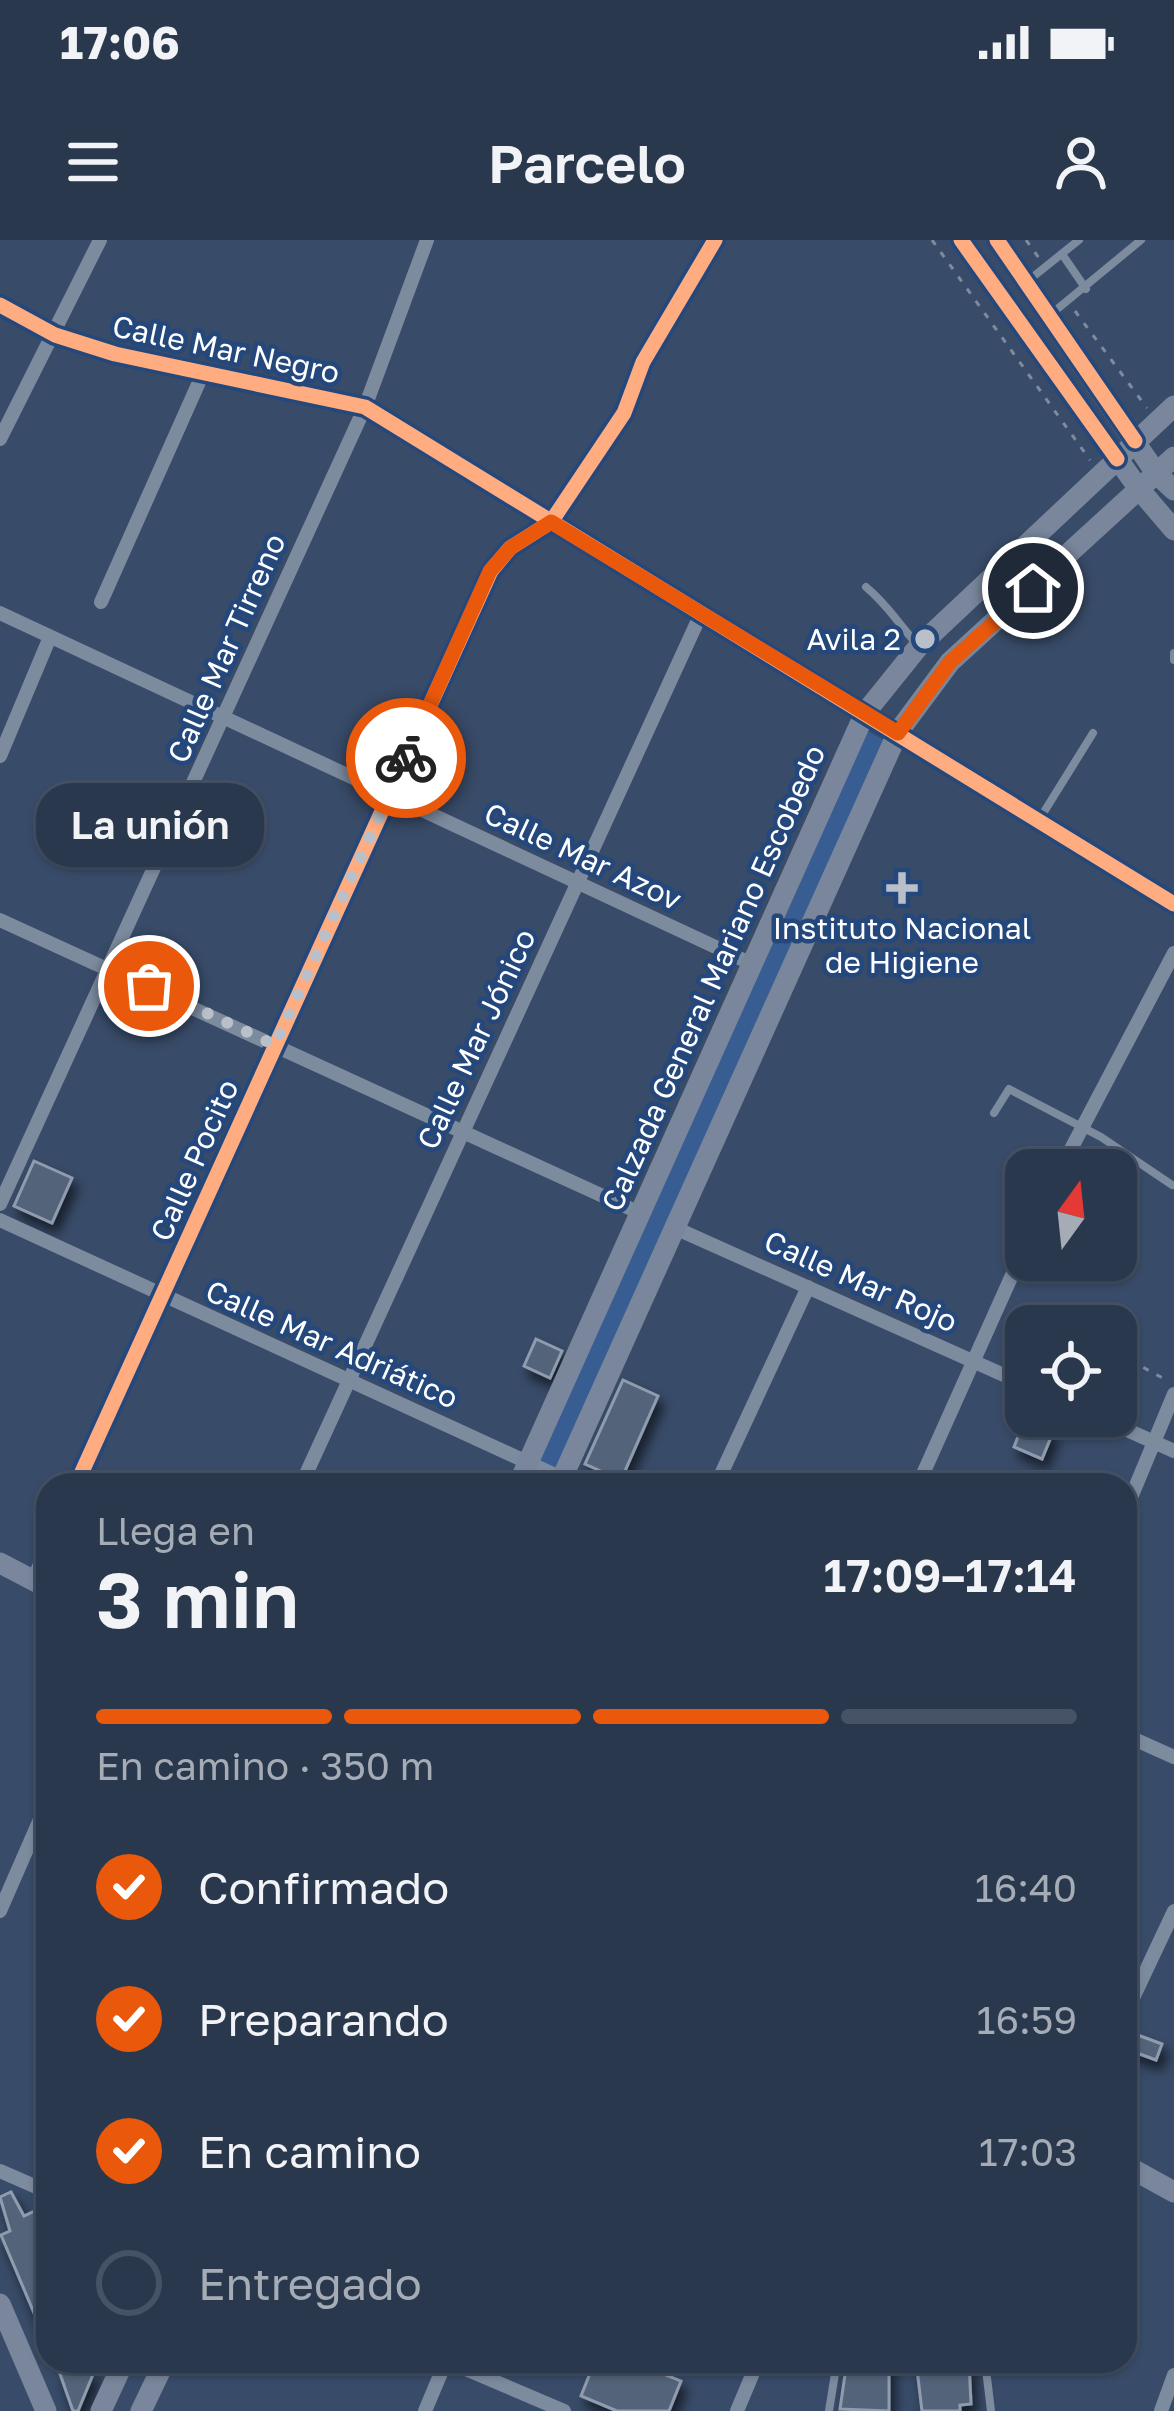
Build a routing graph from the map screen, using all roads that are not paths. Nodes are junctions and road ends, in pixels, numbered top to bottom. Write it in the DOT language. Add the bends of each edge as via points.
graph roads {
  1 [pos="100,240"];
  2 [pos="427,240"];
  3 [pos="715,240"];
  4 [pos="961,240"];
  5 [pos="997,240"];
  6 [pos="1079,240"];
  7 [pos="1141,240"];
  8 [pos="1062,254"];
  9 [pos="1026,282"];
  10 [pos="1086,289"];
  11 [pos="0,305"];
  12 [pos="1049,316"];
  13 [pos="55,334"];
  14 [pos="204,371"];
  15 [pos="365,406"];
  16 [pos="1164,406"];
  17 [pos="0,439"];
  18 [pos="1135,442"];
  19 [pos="1174,457"];
  20 [pos="1109,467"];
  21 [pos="1148,481"];
  22 [pos="1174,490"];
  23 [pos="551,522"];
  24 [pos="1174,530"];
  25 [pos="866,587"];
  26 [pos="101,602"];
  27 [pos="0,613"];
  28 [pos="700,616"];
  29 [pos="50,637"];
  30 [pos="919,646"];
  31 [pos="865,713"];
  32 [pos="226,718"];
  33 [pos="898,733"];
  34 [pos="1093,733"];
  35 [pos="0,756"];
  36 [pos="389,795"];
  37 [pos="1039,820"];
  38 [pos="578,883"];
  39 [pos="1174,904"];
  40 [pos="0,920"];
  41 [pos="1174,953"];
  42 [pos="752,964"];
  43 [pos="107,967"];
  44 [pos="275,1045"];
  45 [pos="994,1113"];
  46 [pos="1080,1126"];
  47 [pos="463,1134"];
  48 [pos="1070,1149"];
  49 [pos="1172,1185"];
  50 [pos="0,1204"];
  51 [pos="640,1213"];
  52 [pos="0,1220"];
  53 [pos="675,1228"];
  54 [pos="1009,1281"];
  55 [pos="808,1287"];
  56 [pos="161,1297"];
  57 [pos="972,1360"];
  58 [pos="1005,1375"];
  59 [pos="349,1382"];
  60 [pos="1174,1394"];
  61 [pos="1137,1434"];
  62 [pos="1154,1442"];
  63 [pos="1174,1451"];
  64 [pos="528,1463"];
  65 [pos="81,1473"];
  66 [pos="307,1473"];
  67 [pos="523,1473"];
  68 [pos="547,1473"];
  69 [pos="570,1473"];
  70 [pos="722,1473"];
  71 [pos="923,1473"];
  72 [pos="1137,1483"];
  73 [pos="0,1563"];
  74 [pos="36,1582"];
  75 [pos="1137,1740"];
  76 [pos="1174,1757"];
  77 [pos="36,1828"];
  78 [pos="0,1911"];
  79 [pos="1174,1911"];
  80 [pos="1137,1989"];
  81 [pos="0,2171"];
  82 [pos="1137,2172"];
  83 [pos="36,2187"];
  84 [pos="1174,2192"];
  85 [pos="0,2304"];
  86 [pos="118,2373"];
  87 [pos="159,2373"];
  88 [pos="442,2373"];
  89 [pos="475,2373"];
  90 [pos="753,2373"];
  91 [pos="835,2373"];
  92 [pos="986,2373"];
  93 [pos="1174,2375"];
  94 [pos="46,2411"];
  95 [pos="101,2411"];
  96 [pos="141,2411"];
  97 [pos="425,2411"];
  98 [pos="564,2411"];
  99 [pos="737,2411"];
  100 [pos="830,2411"];
  101 [pos="991,2411"];
  102 [pos="1161,2411"];
  1 -- 13 [label="street"];
  2 -- 15 [label="street, Calle Mar Tirreno"];
  3 -- 23 [label="street, Calle Pocito" via="643,362 624,413"];
  4 -- 20 [label="main road"];
  5 -- 9 [label="main road"];
  6 -- 8 [label="lane"];
  7 -- 10 [label="lane"];
  8 -- 9 [label="lane"];
  8 -- 10 [label="lane"];
  9 -- 12 [label="main road"];
  10 -- 12 [label="lane"];
  11 -- 13 [label="street, Calle Mar Negro"];
  12 -- 18 [label="main road"];
  13 -- 14 [label="street, Calle Mar Negro"];
  13 -- 17 [label="street"];
  14 -- 15 [label="street, Calle Mar Negro"];
  14 -- 26 [label="street"];
  15 -- 23 [label="street, Calle Mar Negro"];
  15 -- 32 [label="street, Calle Mar Tirreno"];
  16 -- 18 [label="main road, Calzada General Mariano Escobedo"];
  18 -- 20 [label="main road, Calzada General Mariano Escobedo"];
  18 -- 21 [label="main road"];
  19 -- 21 [label="main road"];
  20 -- 21 [label="main road"];
  20 -- 30 [label="main road, Calzada General Mariano Escobedo"];
  21 -- 22 [label="main road"];
  21 -- 24 [label="main road"];
  21 -- 33 [label="main road" via="950,662"];
  23 -- 28 [label="street, Calle Mar Negro"];
  23 -- 36 [label="street, Calle Pocito" via="490,571"];
  25 -- 30 [label="lane"];
  27 -- 29 [label="street, Calle Mar Azov"];
  28 -- 31 [label="street, Calle Mar Negro"];
  28 -- 38 [label="street, Calle Mar Jónico"];
  29 -- 32 [label="street, Calle Mar Azov"];
  29 -- 35 [label="street"];
  30 -- 31 [label="main road, Calzada General Mariano Escobedo"];
  31 -- 33 [label="street, Calle Mar Negro"];
  31 -- 42 [label="main road, Calzada General Mariano Escobedo"];
  32 -- 36 [label="street, Calle Mar Azov"];
  32 -- 43 [label="street, Calle Mar Tirreno"];
  33 -- 37 [label="street, Calle Mar Negro"];
  33 -- 53 [label="main road"];
  34 -- 37 [label="lane"];
  36 -- 38 [label="street, Calle Mar Azov"];
  36 -- 44 [label="street, Calle Pocito"];
  37 -- 39 [label="street, Calle Mar Negro"];
  38 -- 42 [label="street, Calle Mar Azov"];
  38 -- 47 [label="street, Calle Mar Jónico"];
  40 -- 43 [label="street"];
  41 -- 46 [label="street"];
  42 -- 51 [label="main road, Calzada General Mariano Escobedo"];
  43 -- 44 [label="street"];
  43 -- 50 [label="street, Calle Mar Tirreno"];
  44 -- 47 [label="street"];
  44 -- 56 [label="street, Calle Pocito"];
  45 -- 46 [label="lane" via="1009,1089"];
  46 -- 48 [label="street"];
  46 -- 49 [label="lane"];
  47 -- 51 [label="street"];
  47 -- 59 [label="street, Calle Mar Jónico"];
  51 -- 64 [label="main road, Calzada General Mariano Escobedo"];
  52 -- 56 [label="street, Calle Mar Adriático"];
  53 -- 55 [label="street, Calle Mar Rojo"];
  53 -- 69 [label="main road"];
  54 -- 57 [label="street"];
  55 -- 57 [label="street, Calle Mar Rojo"];
  55 -- 70 [label="street"];
  56 -- 59 [label="street, Calle Mar Adriático"];
  56 -- 65 [label="street, Calle Pocito"];
  57 -- 58 [label="street, Calle Mar Rojo"];
  57 -- 71 [label="street"];
  59 -- 64 [label="street, Calle Mar Adriático"];
  59 -- 66 [label="street, Calle Mar Jónico"];
  60 -- 62 [label="street"];
  61 -- 62 [label="street"];
  62 -- 63 [label="street"];
  62 -- 72 [label="street"];
  64 -- 67 [label="main road, Calzada General Mariano Escobedo"];
  64 -- 68 [label="street, Calle Mar Adriático"];
  73 -- 74 [label="main road"];
  75 -- 76 [label="street"];
  77 -- 78 [label="street"];
  79 -- 80 [label="street"];
  81 -- 83 [label="street"];
  82 -- 84 [label="main road"];
  85 -- 94 [label="main road"];
  86 -- 95 [label="main road"];
  87 -- 96 [label="main road"];
  88 -- 97 [label="street"];
  89 -- 98 [label="street"];
  90 -- 99 [label="street"];
  91 -- 100 [label="lane"];
  92 -- 101 [label="lane"];
  93 -- 102 [label="street"];
}
